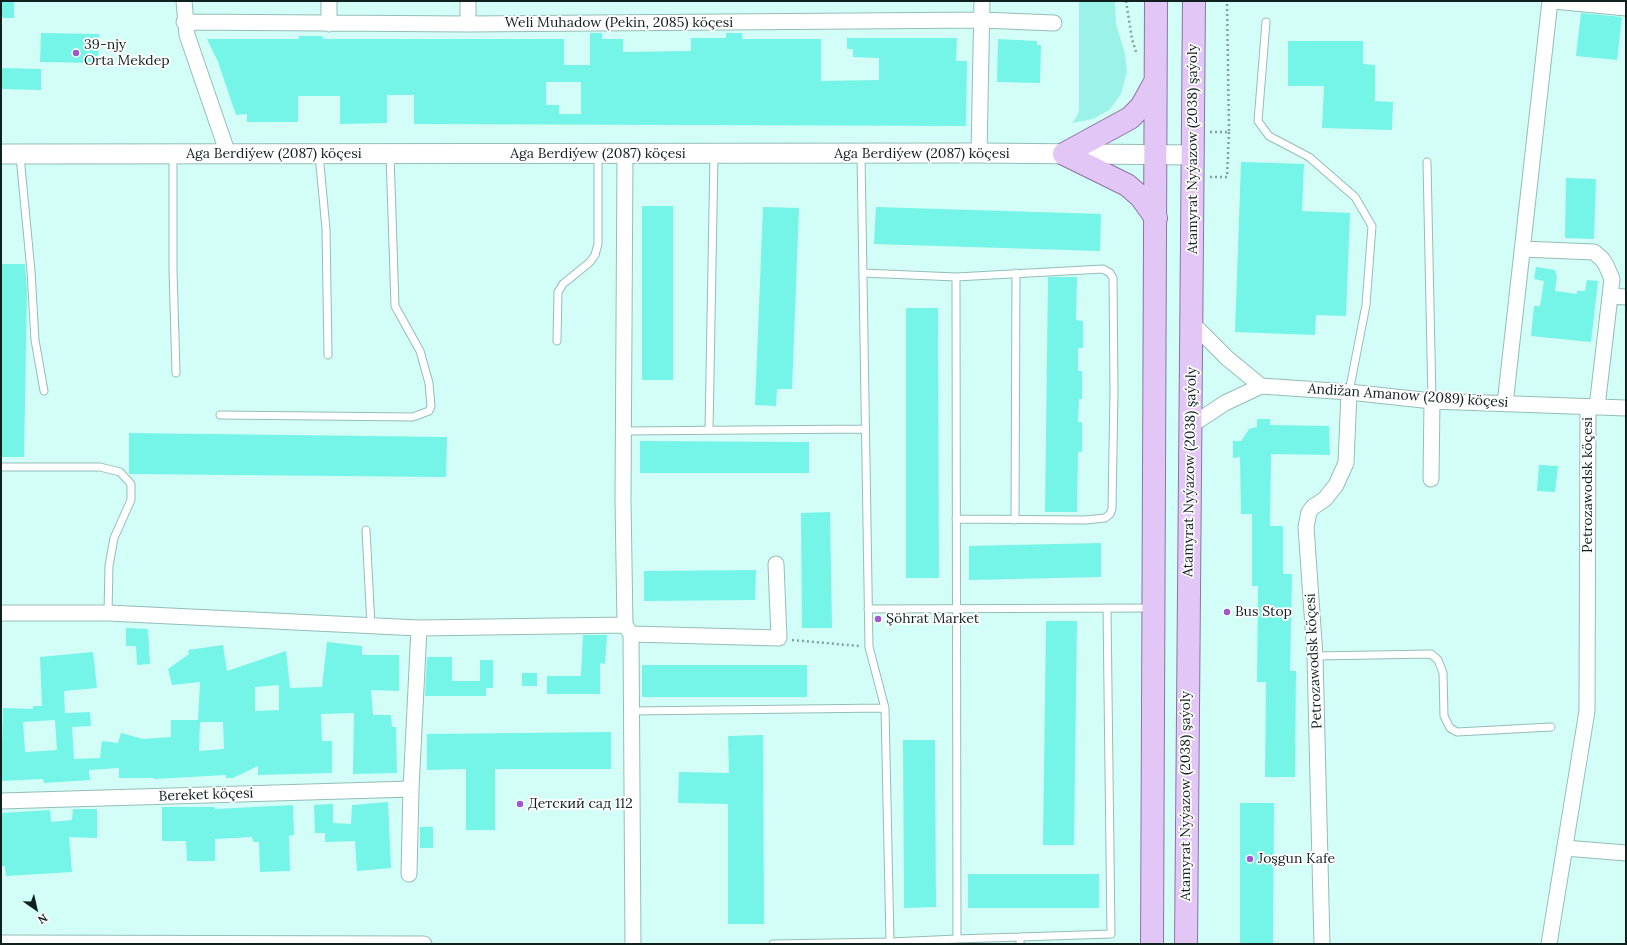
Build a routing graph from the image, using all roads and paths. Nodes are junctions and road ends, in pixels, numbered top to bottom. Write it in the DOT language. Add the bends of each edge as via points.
graph roads {
  1 [pos="184,1"];
  2 [pos="329,1"];
  3 [pos="468,1"];
  4 [pos="982,1"];
  5 [pos="1126,1"];
  6 [pos="1156,1"];
  7 [pos="1194,1"];
  8 [pos="1227,1"];
  9 [pos="1550,1"];
  10 [pos="1554,1"];
  11 [pos="1626,8"];
  12 [pos="982,20"];
  13 [pos="184,22"];
  14 [pos="1266,22"];
  15 [pos="1054,23"];
  16 [pos="329,24"];
  17 [pos="468,24"];
  18 [pos="1138,58"];
  19 [pos="1156,79"];
  20 [pos="1229,132"];
  21 [pos="1194,133"];
  22 [pos="979,153"];
  23 [pos="1,154"];
  24 [pos="20,154"];
  25 [pos="173,154"];
  26 [pos="228,154"];
  27 [pos="319,154"];
  28 [pos="390,154"];
  29 [pos="598,154"];
  30 [pos="625,154"];
  31 [pos="714,154"];
  32 [pos="861,154"];
  33 [pos="1064,154"];
  34 [pos="1157,155"];
  35 [pos="1194,155"];
  36 [pos="1427,162"];
  37 [pos="1194,177"];
  38 [pos="1156,218"];
  39 [pos="1522,249"];
  40 [pos="863,273"];
  41 [pos="1016,273"];
  42 [pos="956,277"];
  43 [pos="1610,296"];
  44 [pos="1626,297"];
  45 [pos="1191,322"];
  46 [pos="557,341"];
  47 [pos="328,355"];
  48 [pos="176,373"];
  49 [pos="1261,386"];
  50 [pos="44,391"];
  51 [pos="1349,392"];
  52 [pos="1432,401"];
  53 [pos="1505,404"];
  54 [pos="1593,407"];
  55 [pos="1626,408"];
  56 [pos="220,415"];
  57 [pos="1190,426"];
  58 [pos="865,429"];
  59 [pos="709,430"];
  60 [pos="624,431"];
  61 [pos="1,467"];
  62 [pos="1432,479"];
  63 [pos="956,519"];
  64 [pos="1015,520"];
  65 [pos="366,530"];
  66 [pos="776,564"];
  67 [pos="956,608"];
  68 [pos="1107,608"];
  69 [pos="1154,608"];
  70 [pos="868,609"];
  71 [pos="1,613"];
  72 [pos="108,613"];
  73 [pos="371,626"];
  74 [pos="419,628"];
  75 [pos="628,630"];
  76 [pos="779,638"];
  77 [pos="869,647"];
  78 [pos="1315,656"];
  79 [pos="885,708"];
  80 [pos="631,711"];
  81 [pos="1551,727"];
  82 [pos="411,788"];
  83 [pos="1,801"];
  84 [pos="1565,848"];
  85 [pos="1626,852"];
  86 [pos="409,874"];
  87 [pos="957,939"];
  88 [pos="1020,941"];
  89 [pos="890,942"];
  90 [pos="1,943"];
  91 [pos="424,944"];
  92 [pos="633,944"];
  93 [pos="773,944"];
  94 [pos="821,944"];
  95 [pos="1152,944"];
  96 [pos="1186,944"];
  97 [pos="1322,944"];
  98 [pos="1549,944"];
  1 -- 13 [label="street"];
  2 -- 16 [label="street"];
  3 -- 17 [label="street"];
  4 -- 12 [label="street"];
  5 -- 18 [label="path"];
  6 -- 19 [label="main road"];
  7 -- 21 [label="main road, Atamyrat Nyýazow (2038) şaýoly"];
  8 -- 20 [label="path"];
  9 -- 39 [label="street"];
  10 -- 11 [label="street"];
  12 -- 15 [label="street, Weli Muhadow (Pekin, 2085) köçesi"];
  12 -- 17 [label="street, Weli Muhadow (Pekin, 2085) köçesi"];
  12 -- 22 [label="street"];
  13 -- 16 [label="street, Weli Muhadow (Pekin, 2085) köçesi"];
  13 -- 26 [label="street" via="190,48"];
  14 -- 51 [label="lane" via="1258,120 1269,136 1309,157 1355,197 1372,226 1366,305"];
  16 -- 17 [label="street, Weli Muhadow (Pekin, 2085) köçesi"];
  19 -- 33 [label="main road" via="1141,107 1130,118"];
  19 -- 34 [label="main road"];
  20 -- 21 [label="path"];
  20 -- 37 [label="path" via="1227,177"];
  21 -- 35 [label="main road, Atamyrat Nyýazow (2038) şaýoly"];
  22 -- 32 [label="street, Aga Berdiýew (2087) köçesi"];
  22 -- 33 [label="street, Aga Berdiýew (2087) köçesi"];
  23 -- 24 [label="street, Aga Berdiýew (2087) köçesi"];
  24 -- 25 [label="street, Aga Berdiýew (2087) köçesi"];
  24 -- 50 [label="lane" via="35,340"];
  25 -- 26 [label="street, Aga Berdiýew (2087) köçesi"];
  25 -- 48 [label="lane"];
  26 -- 27 [label="street, Aga Berdiýew (2087) köçesi"];
  27 -- 28 [label="street, Aga Berdiýew (2087) köçesi"];
  27 -- 47 [label="lane" via="326,229"];
  28 -- 29 [label="street, Aga Berdiýew (2087) köçesi"];
  28 -- 56 [label="lane" via="395,306 420,351 429,383 432,406 429,411 413,417"];
  29 -- 30 [label="street, Aga Berdiýew (2087) köçesi"];
  29 -- 46 [label="lane" via="598,244 590,262 563,284 558,292"];
  30 -- 31 [label="street, Aga Berdiýew (2087) köçesi"];
  30 -- 60 [label="street"];
  31 -- 32 [label="street, Aga Berdiýew (2087) köçesi"];
  31 -- 59 [label="lane"];
  32 -- 40 [label="lane"];
  33 -- 34 [label="street, Aga Berdiýew (2087) köçesi"];
  33 -- 38 [label="main road" via="1127,185 1141,197"];
  34 -- 35 [label="street, Aga Berdiýew (2087) köçesi"];
  34 -- 38 [label="main road"];
  35 -- 37 [label="main road, Atamyrat Nyýazow (2038) şaýoly"];
  36 -- 52 [label="lane"];
  37 -- 45 [label="main road, Atamyrat Nyýazow (2038) şaýoly"];
  38 -- 69 [label="main road"];
  39 -- 43 [label="street, Petrozawodsk köçesi" via="1594,252 1602,259 1612,279"];
  39 -- 53 [label="street"];
  40 -- 42 [label="lane"];
  40 -- 58 [label="lane"];
  41 -- 42 [label="lane"];
  41 -- 64 [label="lane"];
  41 -- 64 [label="lane" via="1086,269 1103,269 1110,273 1113,284 1114,391 1110,514 1105,518 1086,520"];
  42 -- 63 [label="lane"];
  43 -- 44 [label="street"];
  43 -- 54 [label="street, Petrozawodsk köçesi"];
  45 -- 49 [label="street" via="1227,358"];
  45 -- 57 [label="main road, Atamyrat Nyýazow (2038) şaýoly"];
  49 -- 51 [label="street, Andižan Amanow (2089) köçesi"];
  49 -- 57 [label="street, Andižan Amanow (2089) köçesi" via="1224,403"];
  51 -- 52 [label="street, Andižan Amanow (2089) köçesi"];
  51 -- 78 [label="street, Petrozawodsk köçesi" via="1346,463 1336,485 1325,499 1309,512 1306,527"];
  52 -- 53 [label="street, Andižan Amanow (2089) köçesi"];
  52 -- 62 [label="street"];
  53 -- 54 [label="street, Andižan Amanow (2089) köçesi"];
  54 -- 55 [label="street, Andižan Amanow (2089) köçesi"];
  54 -- 84 [label="street, Petrozawodsk köçesi" via="1587,711"];
  57 -- 96 [label="main road, Atamyrat Nyýazow (2038) şaýoly"];
  58 -- 59 [label="lane"];
  58 -- 70 [label="lane"];
  59 -- 60 [label="lane"];
  60 -- 75 [label="street"];
  61 -- 72 [label="lane" via="100,467 120,472 131,484 131,500 114,538 108,566"];
  63 -- 64 [label="lane"];
  63 -- 67 [label="lane"];
  65 -- 73 [label="lane"];
  66 -- 76 [label="street"];
  67 -- 68 [label="lane"];
  67 -- 70 [label="lane"];
  67 -- 87 [label="lane"];
  68 -- 69 [label="lane"];
  68 -- 88 [label="lane" via="1111,934"];
  69 -- 95 [label="main road"];
  70 -- 77 [label="lane"];
  71 -- 72 [label="street"];
  72 -- 73 [label="street"];
  73 -- 74 [label="street"];
  74 -- 75 [label="street"];
  74 -- 82 [label="street"];
  75 -- 76 [label="street"];
  75 -- 80 [label="street"];
  76 -- 77 [label="path"];
  77 -- 79 [label="lane"];
  78 -- 81 [label="lane" via="1431,654 1438,660 1443,672 1444,716 1450,728 1457,732"];
  78 -- 97 [label="street, Petrozawodsk köçesi"];
  79 -- 80 [label="lane"];
  79 -- 89 [label="lane"];
  80 -- 92 [label="street"];
  82 -- 83 [label="street, Bereket köçesi"];
  82 -- 86 [label="street"];
  84 -- 85 [label="street"];
  84 -- 98 [label="street, Petrozawodsk köçesi"];
  87 -- 88 [label="lane"];
  87 -- 89 [label="lane"];
  89 -- 94 [label="lane"];
  90 -- 91 [label="street"];
  93 -- 94 [label="lane"];
}
